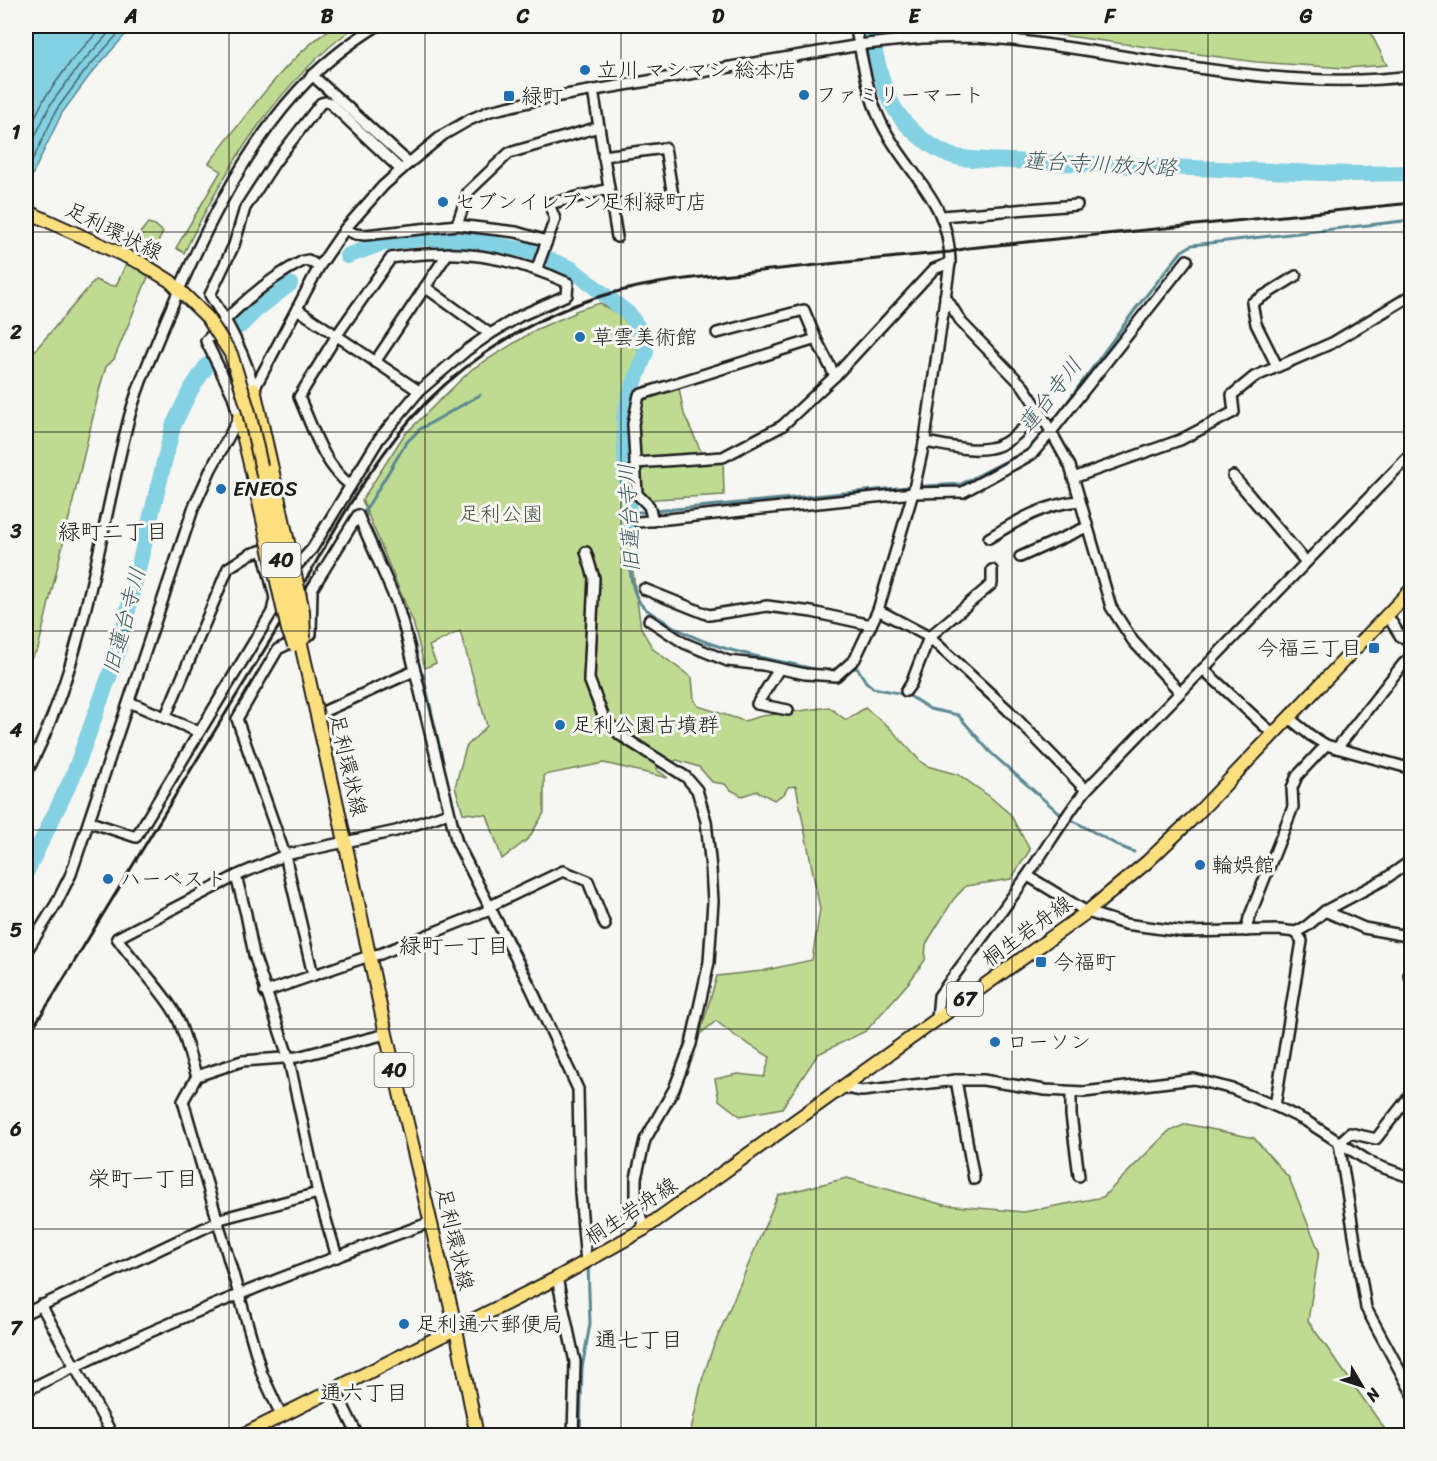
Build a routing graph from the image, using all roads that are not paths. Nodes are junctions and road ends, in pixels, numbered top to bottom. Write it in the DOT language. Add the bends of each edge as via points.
graph roads {
  1 [pos="377,26"];
  2 [pos="855,26"];
  3 [pos="863,45"];
  4 [pos="312,75"];
  5 [pos="1412,76"];
  6 [pos="593,90"];
  7 [pos="598,127"];
  8 [pos="603,156"];
  9 [pos="409,163"];
  10 [pos="401,170"];
  11 [pos="609,189"];
  12 [pos="611,205"];
  13 [pos="1077,205"];
  14 [pos="26,211"];
  15 [pos="942,216"];
  16 [pos="457,225"];
  17 [pos="345,229"];
  18 [pos="617,237"];
  19 [pos="547,244"];
  20 [pos="448,253"];
  21 [pos="1187,260"];
  22 [pos="950,263"];
  23 [pos="538,265"];
  24 [pos="320,267"];
  25 [pos="1296,276"];
  26 [pos="425,287"];
  27 [pos="179,289"];
  28 [pos="1412,295"];
  29 [pos="945,296"];
  30 [pos="297,309"];
  31 [pos="225,319"];
  32 [pos="717,333"];
  33 [pos="490,334"];
  34 [pos="336,335"];
  35 [pos="816,339"];
  36 [pos="375,362"];
  37 [pos="1277,366"];
  38 [pos="835,376"];
  39 [pos="254,389"];
  40 [pos="419,391"];
  41 [pos="1040,412"];
  42 [pos="239,418"];
  43 [pos="1051,432"];
  44 [pos="924,442"];
  45 [pos="1412,453"];
  46 [pos="635,463"];
  47 [pos="1233,477"];
  48 [pos="1073,478"];
  49 [pos="350,484"];
  50 [pos="913,493"];
  51 [pos="1079,501"];
  52 [pos="653,520"];
  53 [pos="639,522"];
  54 [pos="1087,527"];
  55 [pos="989,538"];
  56 [pos="586,552"];
  57 [pos="1020,557"];
  58 [pos="1306,562"];
  59 [pos="992,570"];
  60 [pos="644,589"];
  61 [pos="1412,589"];
  62 [pos="275,598"];
  63 [pos="878,610"];
  64 [pos="1387,615"];
  65 [pos="649,620"];
  66 [pos="871,626"];
  67 [pos="929,637"];
  68 [pos="1412,640"];
  69 [pos="303,656"];
  70 [pos="1412,656"];
  71 [pos="779,669"];
  72 [pos="1203,669"];
  73 [pos="414,671"];
  74 [pos="906,691"];
  75 [pos="1180,692"];
  76 [pos="129,702"];
  77 [pos="788,710"];
  78 [pos="325,711"];
  79 [pos="165,718"];
  80 [pos="1289,718"];
  81 [pos="199,732"];
  82 [pos="1273,734"];
  83 [pos="1326,745"];
  84 [pos="1337,748"];
  85 [pos="1412,769"];
  86 [pos="26,774"];
  87 [pos="1086,790"];
  88 [pos="448,813"];
  89 [pos="90,822"];
  90 [pos="345,843"];
  91 [pos="285,855"];
  92 [pos="1412,860"];
  93 [pos="236,876"];
  94 [pos="1028,876"];
  95 [pos="492,906"];
  96 [pos="1325,911"];
  97 [pos="1087,912"];
  98 [pos="605,925"];
  99 [pos="1246,931"];
  100 [pos="1296,932"];
  101 [pos="1412,937"];
  102 [pos="26,952"];
  103 [pos="369,956"];
  104 [pos="313,975"];
  105 [pos="265,992"];
  106 [pos="937,1020"];
  107 [pos="386,1034"];
  108 [pos="288,1056"];
  109 [pos="197,1076"];
  110 [pos="956,1080"];
  111 [pos="842,1087"];
  112 [pos="1071,1092"];
  113 [pos="1412,1093"];
  114 [pos="1275,1106"];
  115 [pos="1339,1143"];
  116 [pos="1080,1176"];
  117 [pos="1412,1178"];
  118 [pos="974,1179"];
  119 [pos="318,1193"];
  120 [pos="216,1221"];
  121 [pos="431,1222"];
  122 [pos="644,1228"];
  123 [pos="337,1257"];
  124 [pos="585,1263"];
  125 [pos="557,1278"];
  126 [pos="239,1294"];
  127 [pos="41,1305"];
  128 [pos="26,1313"];
  129 [pos="456,1329"];
  130 [pos="74,1366"];
  131 [pos="335,1389"];
  132 [pos="26,1391"];
  133 [pos="1412,1393"];
  134 [pos="281,1415"];
  135 [pos="113,1436"];
  136 [pos="242,1436"];
  137 [pos="358,1436"];
  138 [pos="477,1436"];
  139 [pos="573,1436"];
  1 -- 4 [label="street"];
  2 -- 3 [label="street"];
  3 -- 5 [label="street" via="968,37 1279,77"];
  3 -- 6 [label="street"];
  3 -- 15 [label="street" via="873,104 884,129"];
  4 -- 9 [label="street"];
  4 -- 27 [label="street" via="247,159"];
  6 -- 7 [label="street"];
  6 -- 9 [label="street" via="490,111 443,135"];
  7 -- 8 [label="street"];
  7 -- 16 [label="street" via="509,153 468,192"];
  8 -- 11 [label="street"];
  8 -- 12 [label="street" via="665,148 673,196"];
  9 -- 10 [label="street"];
  10 -- 17 [label="street"];
  10 -- 31 [label="street" via="330,104 321,103 274,162 241,215 234,245 210,296"];
  11 -- 12 [label="street"];
  11 -- 19 [label="street" via="549,204 555,219"];
  12 -- 18 [label="street"];
  13 -- 15 [label="street"];
  14 -- 27 [label="main road, 足利環状線 / 40" via="120,252"];
  15 -- 22 [label="street"];
  16 -- 17 [label="street" via="365,235"];
  16 -- 19 [label="street" via="516,232"];
  17 -- 24 [label="street"];
  19 -- 23 [label="street"];
  20 -- 23 [label="street"];
  20 -- 26 [label="street"];
  20 -- 34 [label="street" via="391,258"];
  21 -- 43 [label="street"];
  22 -- 29 [label="street"];
  22 -- 38 [label="street" via="934,269"];
  23 -- 33 [label="street" via="568,283 567,295"];
  24 -- 30 [label="street"];
  24 -- 31 [label="street" via="308,260 291,267"];
  25 -- 37 [label="street" via="1252,303 1256,324"];
  26 -- 33 [label="street"];
  26 -- 36 [label="street"];
  27 -- 69 [label="main road, 足利環状線 / 40, bridge" via="207,317 231,354 245,396"];
  27 -- 86 [label="street" via="131,411 64,683"];
  28 -- 37 [label="street" via="1332,343"];
  29 -- 41 [label="street" via="962,324 1023,386"];
  29 -- 44 [label="street"];
  30 -- 34 [label="street"];
  30 -- 39 [label="street"];
  31 -- 39 [label="street" via="248,365"];
  31 -- 42 [label="street" via="206,341 233,396"];
  32 -- 35 [label="street" via="804,310"];
  33 -- 40 [label="street"];
  34 -- 36 [label="street"];
  34 -- 49 [label="street" via="299,397 329,464"];
  35 -- 38 [label="street"];
  35 -- 46 [label="street" via="639,395 633,424"];
  36 -- 40 [label="street"];
  37 -- 48 [label="street" via="1254,377 1232,395 1234,412 1180,440"];
  38 -- 46 [label="street" via="782,426 723,456"];
  39 -- 42 [label="street"];
  39 -- 69 [label="main road, bridge" via="303,611"];
  40 -- 49 [label="street" via="379,439"];
  41 -- 43 [label="street"];
  41 -- 44 [label="street" via="1014,436 991,448"];
  42 -- 69 [label="main road, bridge" via="288,630 296,651"];
  42 -- 76 [label="street" via="194,509"];
  43 -- 48 [label="street"];
  43 -- 50 [label="street" via="1032,454 963,492"];
  44 -- 50 [label="street"];
  45 -- 58 [label="street"];
  46 -- 52 [label="street" via="637,494 649,506"];
  47 -- 58 [label="street"];
  48 -- 51 [label="street"];
  49 -- 62 [label="street" via="312,549 292,569"];
  50 -- 52 [label="street"];
  50 -- 63 [label="street"];
  51 -- 54 [label="street"];
  51 -- 55 [label="street" via="1036,511"];
  52 -- 53 [label="street"];
  54 -- 57 [label="street"];
  54 -- 75 [label="street" via="1111,607 1133,641"];
  56 -- 122 [label="street" via="594,578 589,679 604,718 620,735 686,777 697,790 706,821 711,869 709,962 691,1044 674,1089 645,1140 636,1178 637,1206"];
  58 -- 72 [label="street"];
  59 -- 67 [label="street" via="992,584"];
  60 -- 66 [label="street" via="709,615 767,606"];
  61 -- 64 [label="main road, 桐生岩舟線 / 67"];
  62 -- 79 [label="street" via="263,550 228,568"];
  62 -- 81 [label="street" via="272,612"];
  63 -- 66 [label="street"];
  63 -- 67 [label="street"];
  64 -- 68 [label="street" via="1401,637"];
  64 -- 80 [label="main road, 桐生岩舟線 / 67"];
  65 -- 71 [label="street" via="684,643 728,661"];
  66 -- 71 [label="street" via="855,659 836,676"];
  67 -- 74 [label="street"];
  67 -- 87 [label="street"];
  69 -- 90 [label="main road, 足利環状線 / 40, bridge"];
  70 -- 84 [label="street"];
  71 -- 77 [label="street" via="757,704"];
  72 -- 75 [label="street"];
  72 -- 82 [label="street"];
  73 -- 78 [label="street"];
  73 -- 88 [label="street"];
  73 -- 91 [label="street" via="396,601 358,515 312,589 310,634 278,649 237,718"];
  75 -- 87 [label="street"];
  76 -- 79 [label="street"];
  76 -- 89 [label="street"];
  79 -- 81 [label="street"];
  80 -- 82 [label="main road, 桐生岩舟線 / 67"];
  80 -- 83 [label="street"];
  81 -- 89 [label="street" via="136,837"];
  82 -- 97 [label="main road, 桐生岩舟線 / 67" via="1170,841"];
  83 -- 84 [label="street"];
  83 -- 99 [label="street" via="1294,782 1293,807"];
  84 -- 85 [label="street"];
  87 -- 94 [label="street"];
  88 -- 90 [label="street"];
  88 -- 95 [label="street" via="457,843"];
  89 -- 102 [label="street" via="64,890"];
  90 -- 91 [label="street"];
  90 -- 103 [label="main road, 足利環状線 / 40"];
  91 -- 93 [label="street"];
  91 -- 104 [label="street"];
  92 -- 96 [label="street" via="1386,879"];
  93 -- 105 [label="street"];
  93 -- 109 [label="street" via="117,938 176,1015"];
  94 -- 97 [label="street"];
  94 -- 106 [label="street" via="939,996"];
  95 -- 98 [label="street" via="563,871 588,881"];
  95 -- 103 [label="street"];
  95 -- 124 [label="street" via="578,1089"];
  96 -- 100 [label="street"];
  96 -- 101 [label="street" via="1364,928"];
  97 -- 99 [label="street" via="1125,924 1185,932"];
  97 -- 106 [label="main road, 桐生岩舟線 / 67"];
  99 -- 100 [label="street"];
  100 -- 114 [label="street" via="1302,941"];
  103 -- 104 [label="street"];
  103 -- 107 [label="main road, 足利環状線 / 40"];
  104 -- 105 [label="street"];
  105 -- 108 [label="street"];
  106 -- 111 [label="main road, 桐生岩舟線 / 67"];
  107 -- 108 [label="street"];
  107 -- 121 [label="main road, 足利環状線 / 40"];
  108 -- 109 [label="street" via="242,1061"];
  108 -- 119 [label="street"];
  109 -- 120 [label="street" via="183,1101"];
  110 -- 111 [label="street" via="862,1091"];
  110 -- 112 [label="street"];
  110 -- 118 [label="street"];
  111 -- 122 [label="main road, 桐生岩舟線 / 67"];
  112 -- 114 [label="street" via="1194,1079"];
  112 -- 116 [label="street"];
  113 -- 115 [label="street" via="1376,1139 1350,1133"];
  114 -- 115 [label="street"];
  115 -- 117 [label="street" via="1372,1164"];
  115 -- 133 [label="street" via="1366,1308"];
  119 -- 120 [label="street"];
  119 -- 123 [label="street"];
  120 -- 126 [label="street"];
  120 -- 127 [label="street"];
  121 -- 123 [label="street"];
  121 -- 129 [label="main road, 足利環状線 / 40"];
  122 -- 124 [label="main road, 桐生岩舟線 / 67"];
  123 -- 126 [label="street"];
  124 -- 125 [label="main road, 桐生岩舟線 / 67"];
  125 -- 129 [label="main road, 桐生岩舟線 / 67"];
  125 -- 139 [label="street" via="576,1362"];
  126 -- 130 [label="street"];
  126 -- 134 [label="street" via="262,1374"];
  127 -- 128 [label="street"];
  127 -- 130 [label="street"];
  129 -- 131 [label="main road, 67"];
  129 -- 138 [label="main road, 足利環状線 / 40"];
  130 -- 132 [label="street"];
  130 -- 135 [label="street"];
  131 -- 134 [label="main road, 67"];
  131 -- 137 [label="street"];
  134 -- 136 [label="main road, 67"];
}
